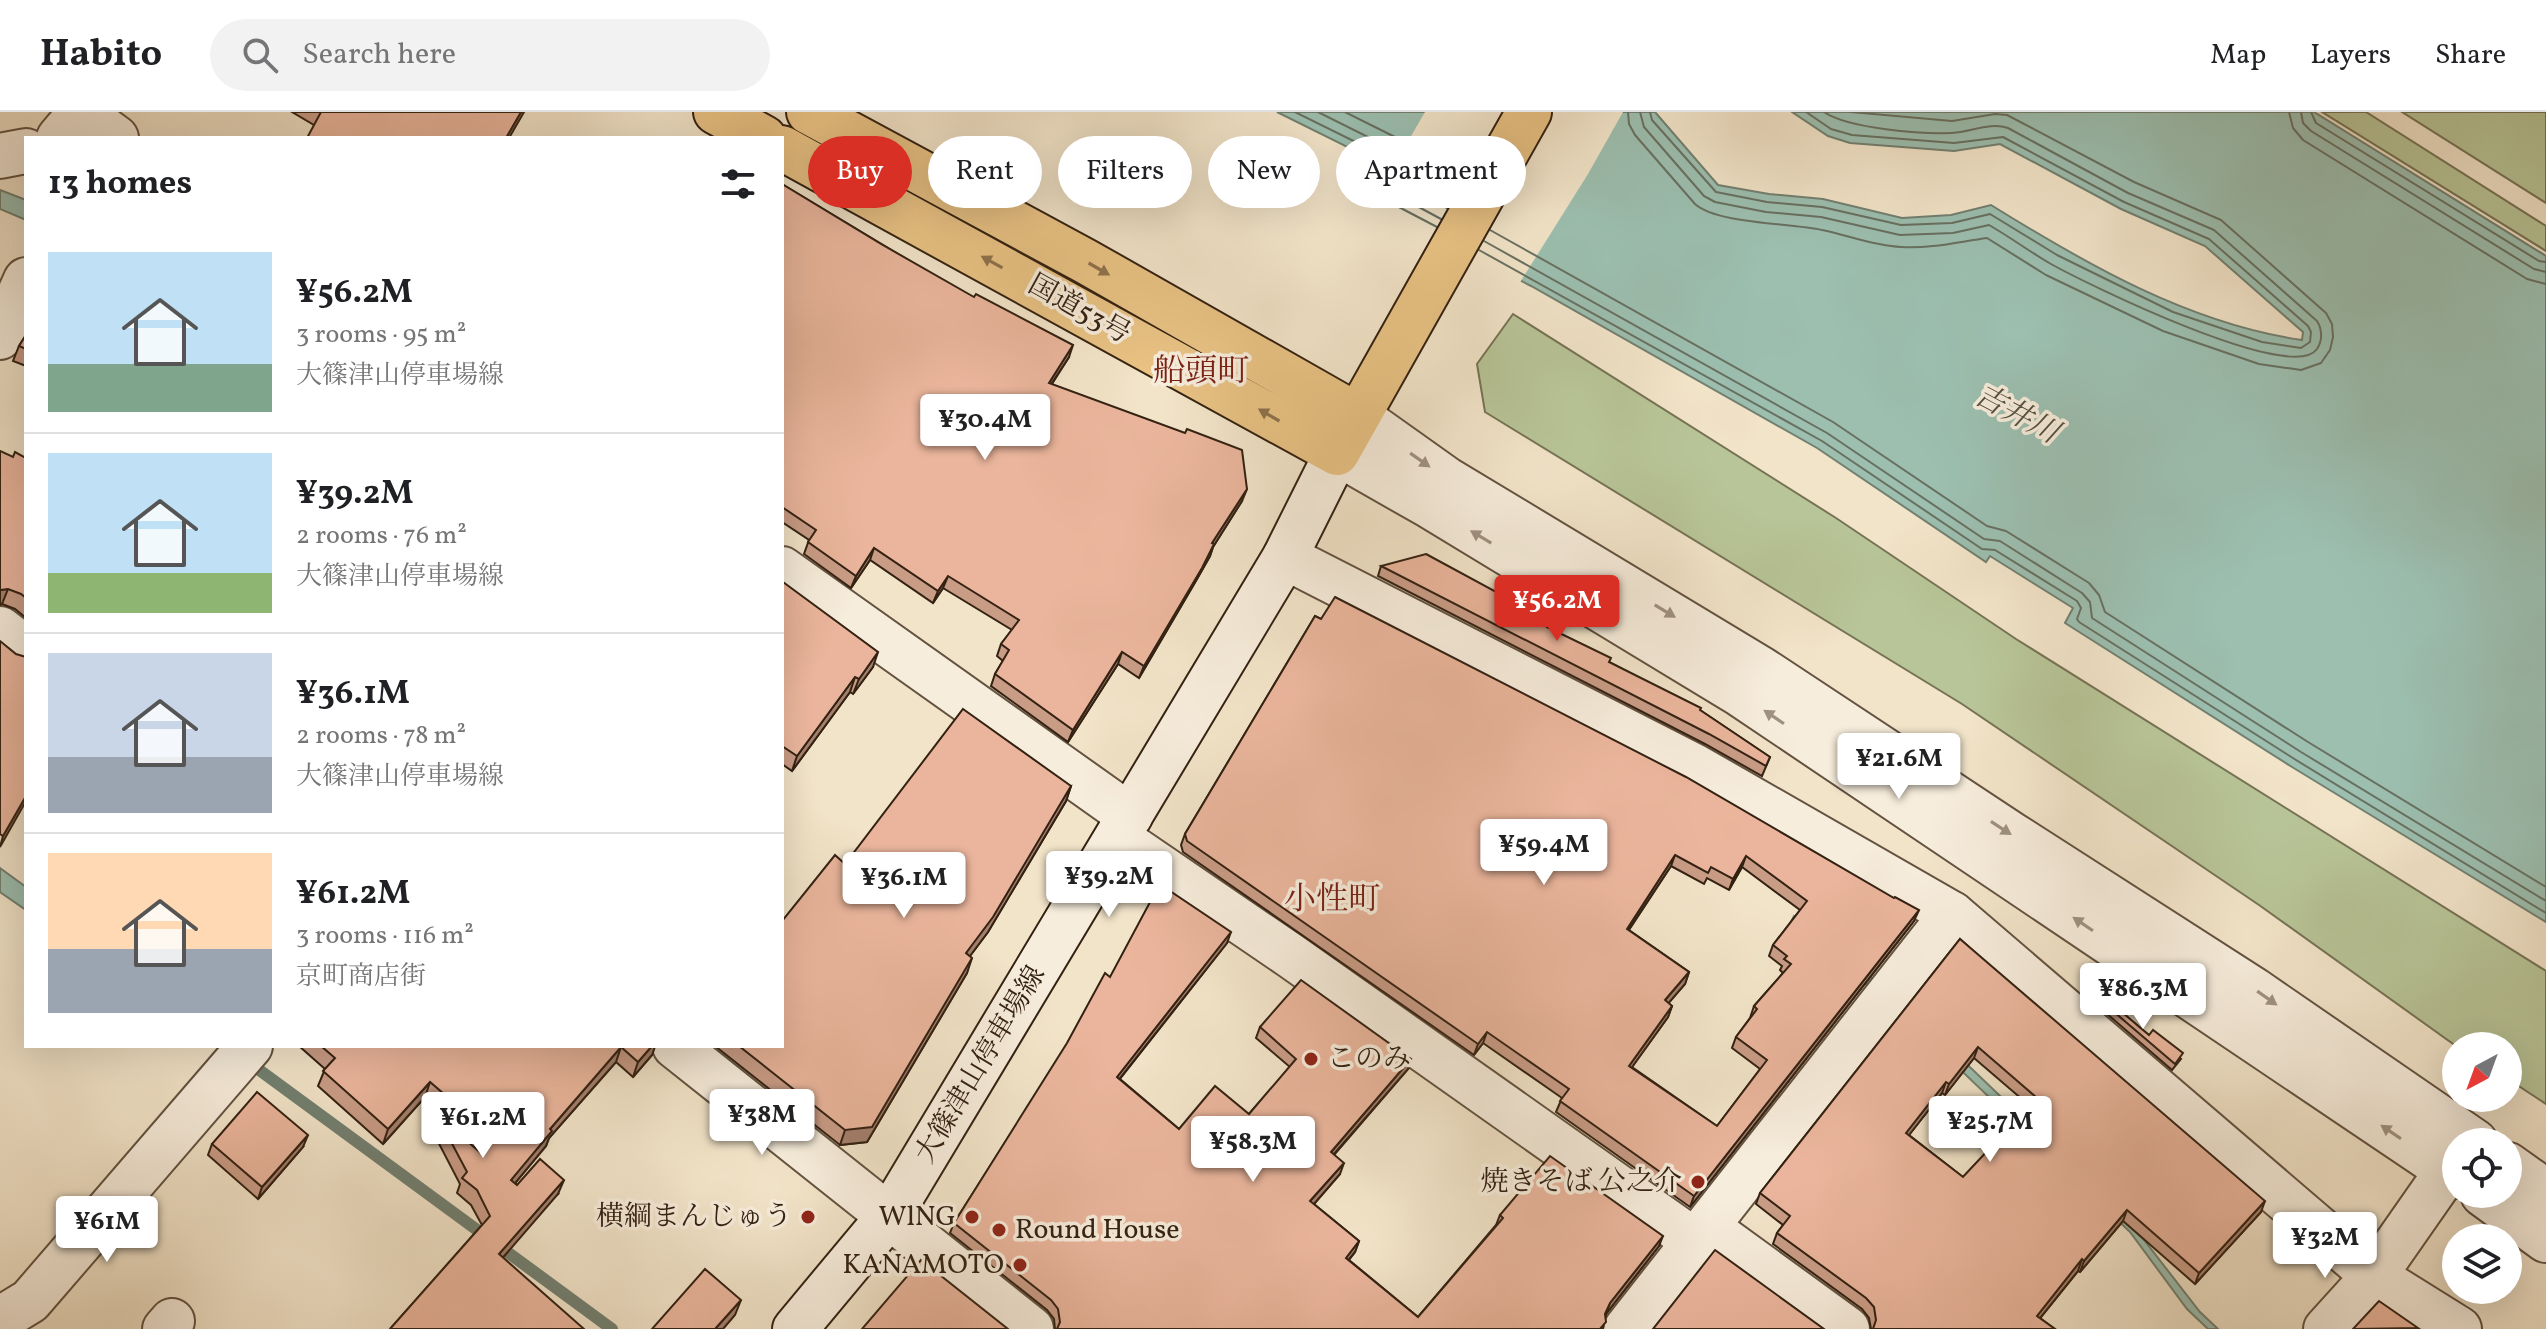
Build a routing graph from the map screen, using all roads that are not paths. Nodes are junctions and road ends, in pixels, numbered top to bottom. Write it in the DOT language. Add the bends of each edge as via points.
graph roads {
  1 [pos="81,112"];
  2 [pos="716,112"];
  3 [pos="809,112"];
  4 [pos="1529,112"];
  5 [pos="61,136"];
  6 [pos="113,136"];
  7 [pos="760,136"];
  8 [pos="784,149"];
  9 [pos="24,151"];
  10 [pos="0,156"];
  11 [pos="24,284"];
  12 [pos="0,337"];
  13 [pos="1363,404"];
  14 [pos="1337,453"];
  15 [pos="1285,557"];
  16 [pos="784,571"];
  17 [pos="0,629"];
  18 [pos="24,647"];
  19 [pos="1124,827"];
  20 [pos="1952,914"];
  21 [pos="248,1048"];
  22 [pos="678,1048"];
  23 [pos="2442,1150"];
  24 [pos="2442,1155"];
  25 [pos="2522,1175"];
  26 [pos="2546,1192"];
  27 [pos="2442,1197"];
  28 [pos="2509,1208"];
  29 [pos="890,1215"];
  30 [pos="1702,1235"];
  31 [pos="2546,1240"];
  32 [pos="2374,1276"];
  33 [pos="7,1319"];
  34 [pos="795,1329"];
  35 [pos="1031,1329"];
  36 [pos="1626,1329"];
  37 [pos="1847,1329"];
  38 [pos="2326,1329"];
  39 [pos="2459,1329"];
  1 -- 5 [label="street"];
  1 -- 6 [label="street"];
  2 -- 7 [label="highway"];
  3 -- 13 [label="highway, 国道53号, one-way"];
  4 -- 13 [label="highway"];
  14 -- 8 [label="highway, 国道53号, one-way"];
  9 -- 10 [label="street"];
  11 -- 12 [label="street"];
  13 -- 14 [label="highway"];
  13 -- 23 [label="street, one-way" via="1446,479 1761,669 2254,990"];
  14 -- 15 [label="street, 大篠津山停車場線"];
  24 -- 14 [label="street, one-way" via="1740,694"];
  15 -- 19 [label="street, 大篠津山停車場線"];
  15 -- 20 [label="street" via="1694,766"];
  16 -- 19 [label="street"];
  17 -- 18 [label="street"];
  19 -- 29 [label="street, 大篠津山停車場線"];
  19 -- 30 [label="street" via="1291,956"];
  20 -- 30 [label="street"];
  20 -- 32 [label="street"];
  21 -- 33 [label="street" via="30,1301"];
  22 -- 29 [label="street"];
  25 -- 26 [label="street"];
  27 -- 32 [label="street"];
  28 -- 31 [label="street"];
  29 -- 34 [label="street, 大篠津山停車場線"];
  29 -- 35 [label="street"];
  30 -- 36 [label="street"];
  30 -- 37 [label="street"];
  32 -- 38 [label="street"];
  32 -- 39 [label="street"];
}
